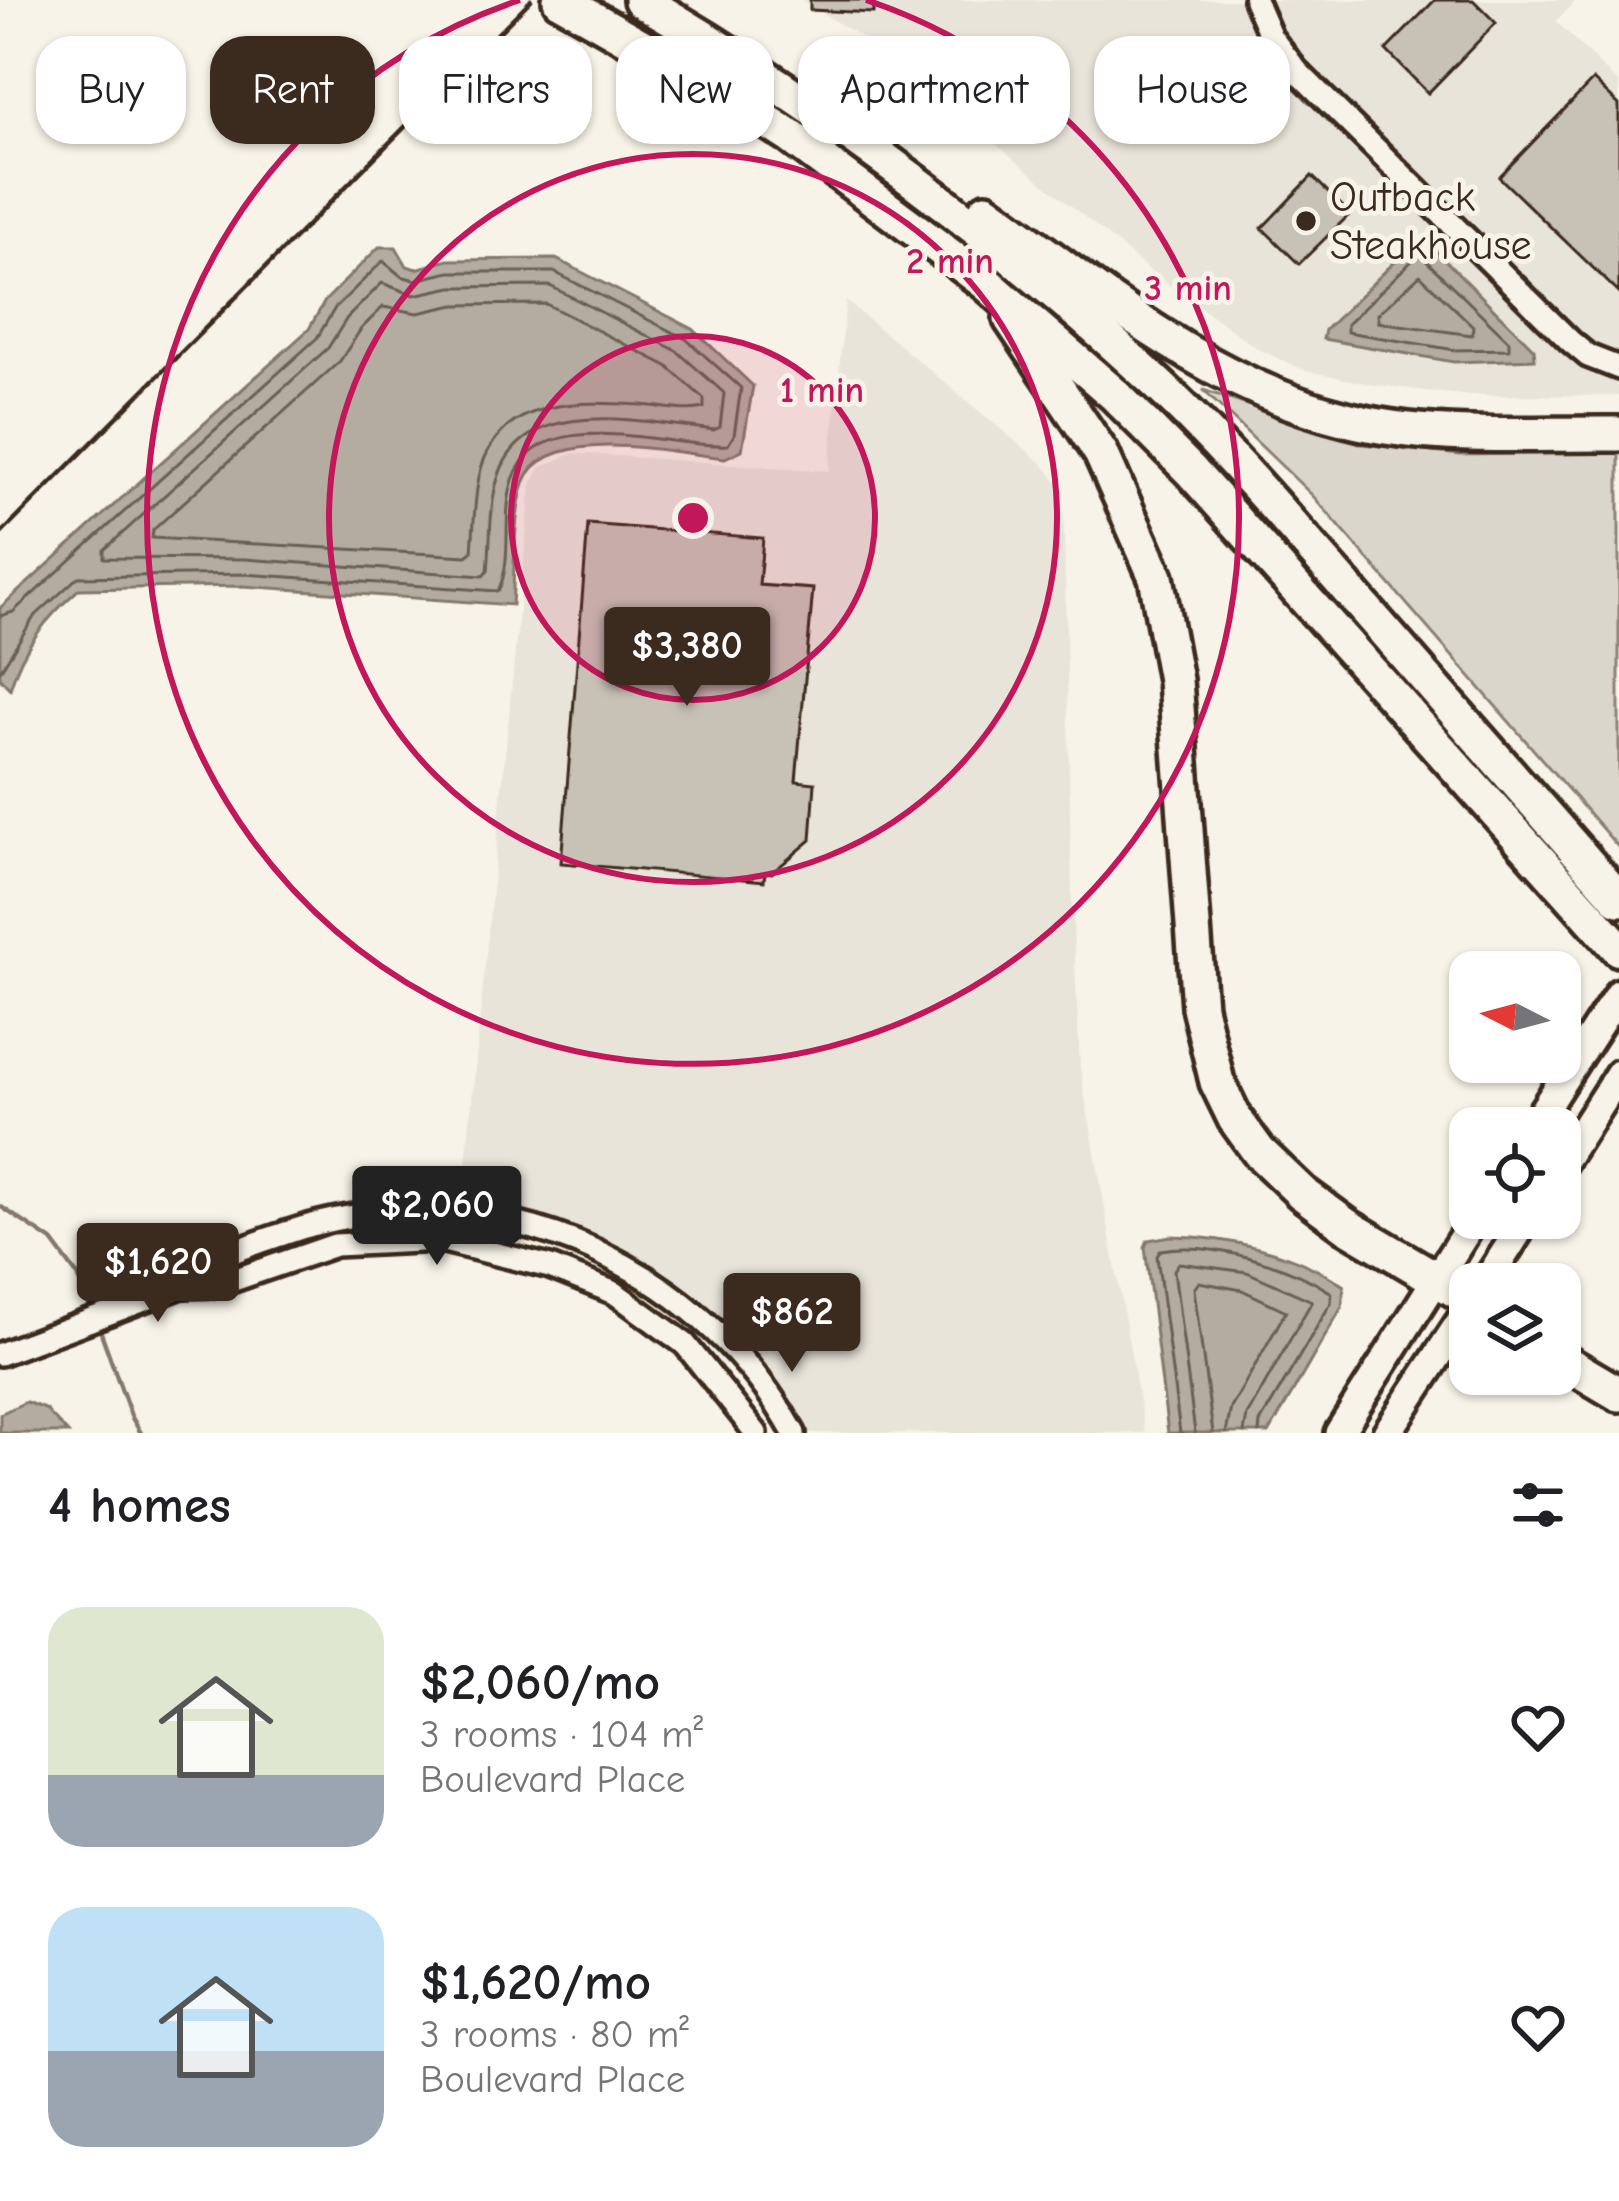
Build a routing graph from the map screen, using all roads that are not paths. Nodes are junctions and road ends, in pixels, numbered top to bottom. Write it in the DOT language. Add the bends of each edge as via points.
graph roads {
  1 [pos="560,0"];
  2 [pos="641,0"];
  3 [pos="1255,0"];
  4 [pos="798,97"];
  5 [pos="862,144"];
  6 [pos="891,144"];
  7 [pos="986,283"];
  8 [pos="1619,368"];
  9 [pos="1619,434"];
  10 [pos="1605,900"];
  11 [pos="1619,949"];
  12 [pos="1619,993"];
  13 [pos="1619,1074"];
  14 [pos="1546,1107"];
  15 [pos="1581,1133"];
  16 [pos="490,1217"];
  17 [pos="1461,1239"];
  18 [pos="480,1249"];
  19 [pos="1437,1277"];
  20 [pos="182,1286"];
  21 [pos="1449,1286"];
  22 [pos="1449,1336"];
  23 [pos="0,1354"];
  24 [pos="1581,1372"];
  25 [pos="1619,1394"];
  26 [pos="756,1433"];
  27 [pos="794,1433"];
  28 [pos="1339,1433"];
  29 [pos="1388,1433"];
  1 -- 7 [label="highway" via="790,136"];
  2 -- 4 [label="highway"];
  3 -- 8 [label="street" via="1297,71 1570,341"];
  5 -- 10 [label="highway" via="1003,250 1153,380 1286,520"];
  6 -- 9 [label="highway" via="1173,346 1278,399 1409,429"];
  7 -- 10 [label="highway" via="1115,395"];
  7 -- 19 [label="highway" via="1101,453 1156,578 1174,680 1198,1007 1217,1082 1234,1119 1301,1193"];
  10 -- 11 [label="highway"];
  12 -- 14 [label="main road"];
  13 -- 15 [label="main road"];
  16 -- 18 [label="street"];
  16 -- 20 [label="street" via="431,1209 313,1224 210,1261"];
  16 -- 27 [label="street" via="652,1278 749,1367"];
  17 -- 19 [label="main road"];
  18 -- 20 [label="street" via="440,1240 335,1245 219,1285"];
  18 -- 26 [label="street" via="615,1293 685,1344"];
  19 -- 21 [label="highway"];
  19 -- 28 [label="main road"];
  20 -- 23 [label="street"];
  22 -- 29 [label="main road"];
  24 -- 25 [label="highway"];
}
